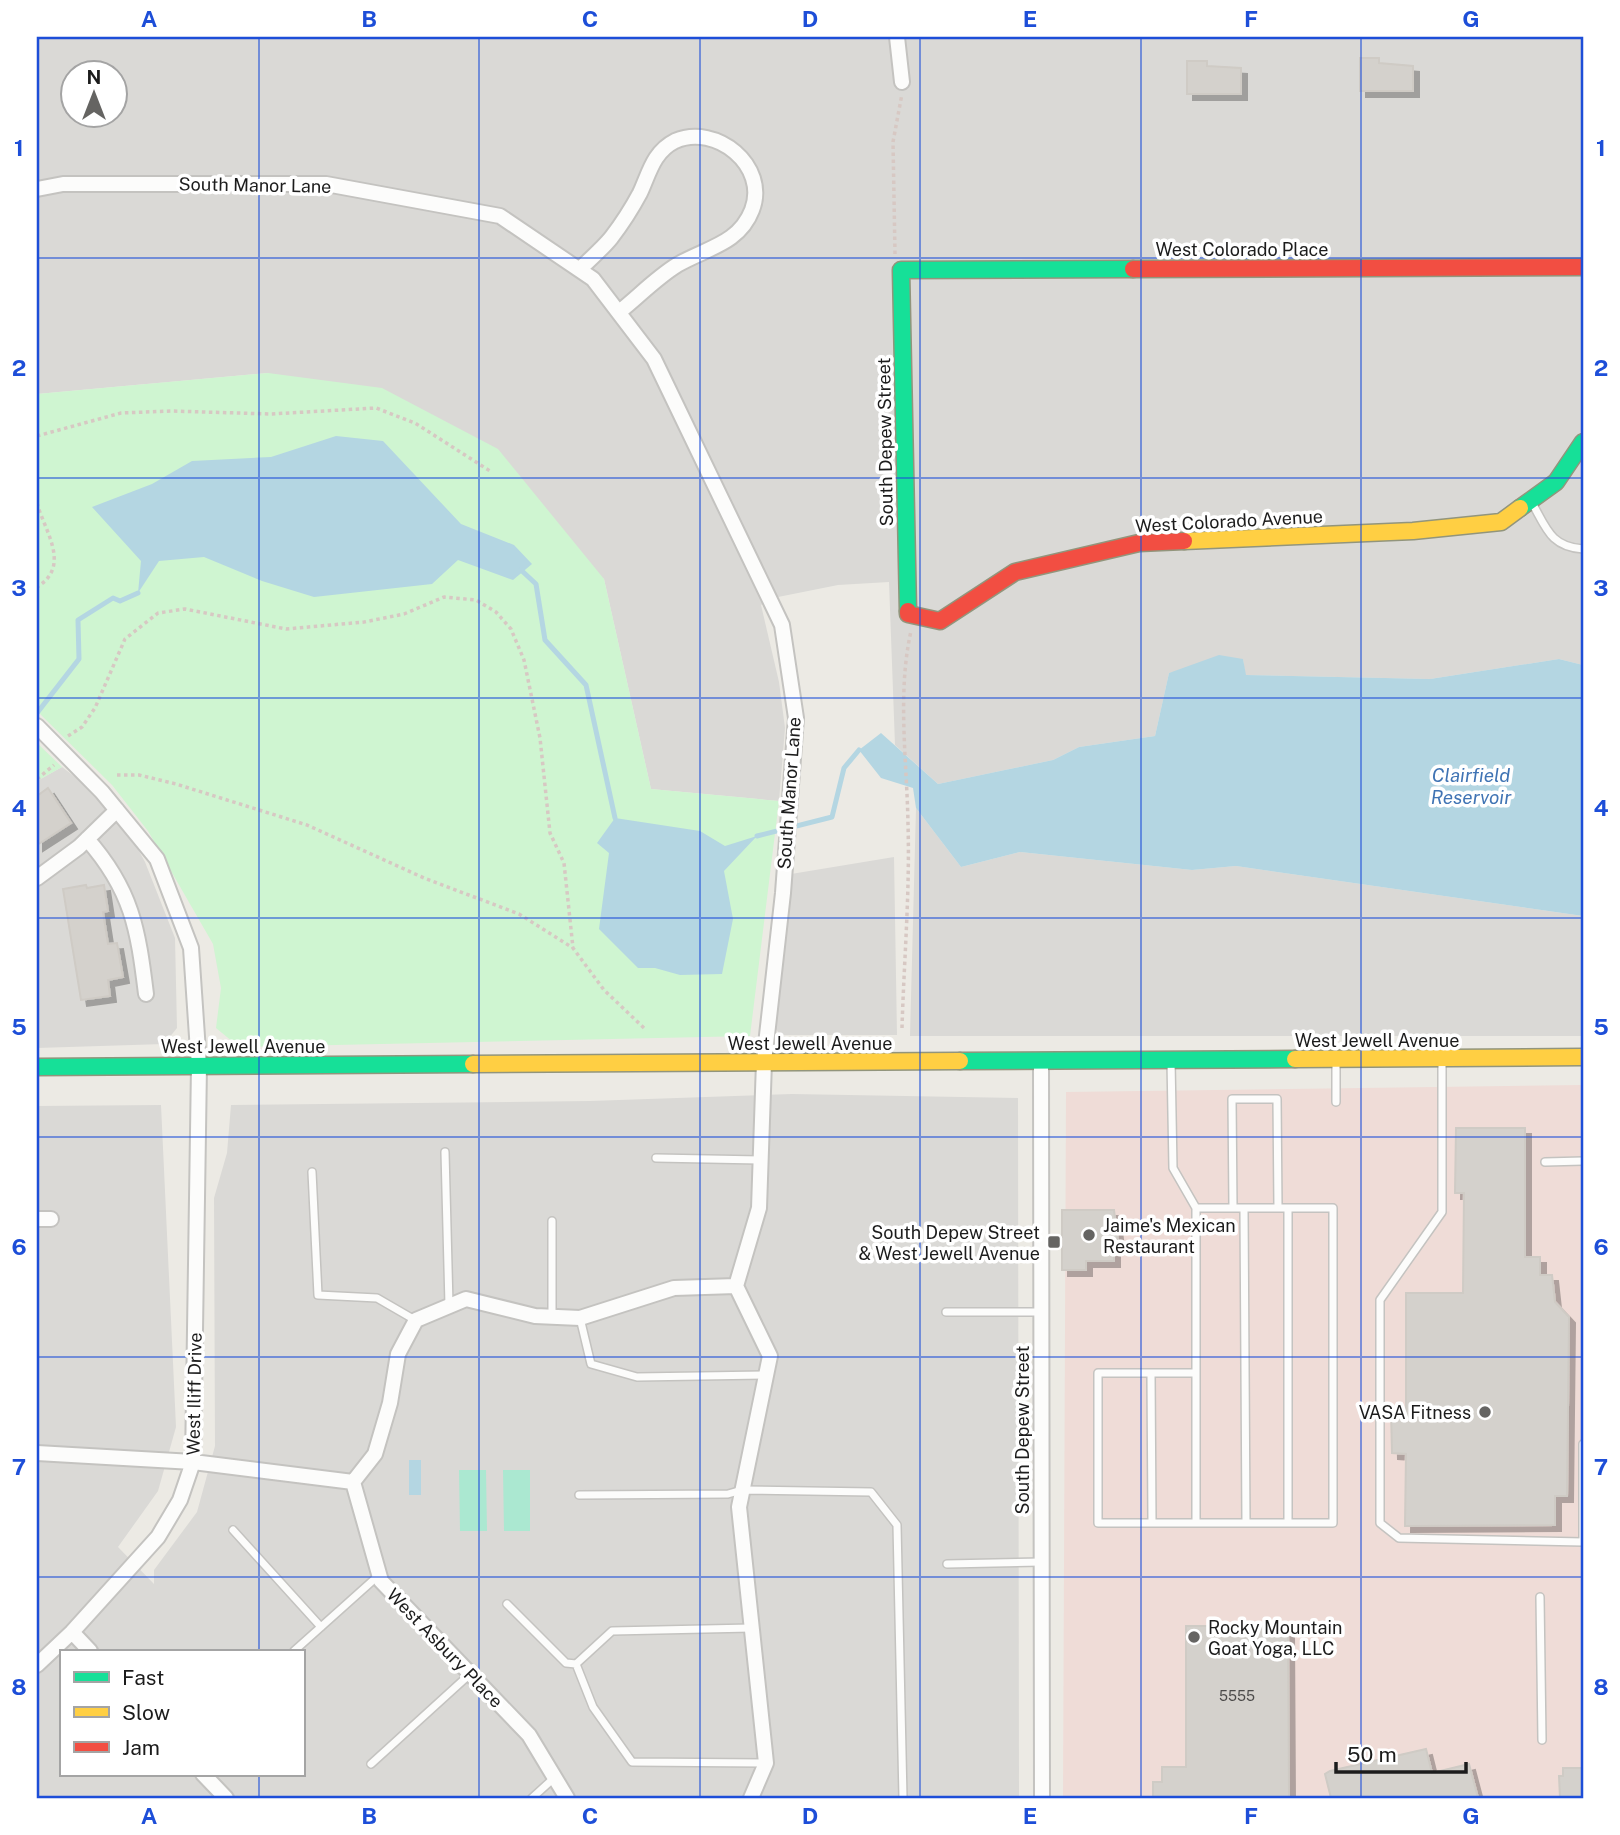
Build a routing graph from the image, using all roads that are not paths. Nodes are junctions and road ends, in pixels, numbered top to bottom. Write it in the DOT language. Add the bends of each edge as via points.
graph roads {
  1 [pos="897,37"];
  2 [pos="902,82"];
  3 [pos="37,190"];
  4 [pos="1583,267"];
  5 [pos="580,269"];
  6 [pos="901,270"];
  7 [pos="619,312"];
  8 [pos="1583,442"];
  9 [pos="1530,501"];
  10 [pos="1583,549"];
  11 [pos="911,614"];
  12 [pos="37,726"];
  13 [pos="117,810"];
  14 [pos="87,839"];
  15 [pos="37,878"];
  16 [pos="146,994"];
  17 [pos="1583,1057"];
  18 [pos="1336,1059"];
  19 [pos="1442,1059"];
  20 [pos="1171,1060"];
  21 [pos="1041,1061"];
  22 [pos="764,1062"];
  23 [pos="200,1066"];
  24 [pos="37,1067"];
  25 [pos="1336,1102"];
  26 [pos="445,1152"];
  27 [pos="656,1158"];
  28 [pos="761,1160"];
  29 [pos="1583,1161"];
  30 [pos="1545,1162"];
  31 [pos="312,1172"];
  32 [pos="1196,1208"];
  33 [pos="1233,1208"];
  34 [pos="1244,1208"];
  35 [pos="1278,1208"];
  36 [pos="1288,1208"];
  37 [pos="552,1222"];
  38 [pos="736,1286"];
  39 [pos="449,1306"];
  40 [pos="946,1312"];
  41 [pos="1041,1312"];
  42 [pos="552,1317"];
  43 [pos="580,1318"];
  44 [pos="416,1320"];
  45 [pos="1151,1373"];
  46 [pos="1196,1373"];
  47 [pos="766,1375"];
  48 [pos="1583,1444"];
  49 [pos="37,1452"];
  50 [pos="194,1462"];
  51 [pos="353,1482"];
  52 [pos="743,1490"];
  53 [pos="579,1495"];
  54 [pos="1152,1523"];
  55 [pos="1196,1523"];
  56 [pos="1246,1523"];
  57 [pos="1288,1523"];
  58 [pos="233,1530"];
  59 [pos="1583,1542"];
  60 [pos="1041,1562"];
  61 [pos="947,1563"];
  62 [pos="379,1574"];
  63 [pos="1540,1597"];
  64 [pos="507,1604"];
  65 [pos="321,1627"];
  66 [pos="751,1628"];
  67 [pos="72,1632"];
  68 [pos="89,1650"];
  69 [pos="295,1650"];
  70 [pos="576,1664"];
  71 [pos="37,1665"];
  72 [pos="470,1674"];
  73 [pos="1542,1740"];
  74 [pos="766,1763"];
  75 [pos="371,1765"];
  76 [pos="205,1776"];
  77 [pos="554,1778"];
  78 [pos="226,1798"];
  79 [pos="532,1798"];
  80 [pos="566,1798"];
  81 [pos="751,1798"];
  82 [pos="903,1798"];
  83 [pos="1042,1798"];
  1 -- 2 [label="street"];
  3 -- 5 [label="street, South Manor Lane" via="63,184 326,184 500,216"];
  4 -- 6 [label="street, West Colorado Place"];
  5 -- 7 [label="street, South Manor Lane"];
  5 -- 7 [label="street" via="610,239 640,193 646,172 674,142 709,139 731,146 745,161 753,179 754,206 745,225 732,239 675,266"];
  6 -- 11 [label="street, South Depew Street"];
  7 -- 22 [label="street, South Manor Lane" via="654,359 782,625 796,718"];
  8 -- 9 [label="street, West Colorado Avenue" via="1556,482"];
  9 -- 10 [label="lane" via="1552,537 1566,548"];
  9 -- 11 [label="street, West Colorado Avenue" via="1501,522 1413,531 1139,543 1015,572 940,621"];
  12 -- 13 [label="street, West Iliff Drive"];
  13 -- 14 [label="street"];
  13 -- 23 [label="street, West Iliff Drive" via="157,859 183,920 191,948"];
  14 -- 15 [label="street"];
  14 -- 16 [label="street" via="121,883 138,939"];
  17 -- 19 [label="street, West Jewell Avenue"];
  18 -- 19 [label="street, West Jewell Avenue"];
  18 -- 20 [label="street, West Jewell Avenue"];
  18 -- 25 [label="lane"];
  19 -- 59 [label="lane" via="1442,1212 1380,1300 1380,1523 1399,1538"];
  20 -- 21 [label="street, West Jewell Avenue"];
  20 -- 32 [label="lane" via="1173,1168"];
  21 -- 22 [label="street, West Jewell Avenue"];
  21 -- 41 [label="street, South Depew Street"];
  22 -- 23 [label="street, West Jewell Avenue"];
  22 -- 28 [label="street, South Manor Lane"];
  23 -- 24 [label="street, West Jewell Avenue"];
  23 -- 50 [label="street, West Iliff Drive"];
  26 -- 39 [label="lane"];
  27 -- 28 [label="lane"];
  28 -- 38 [label="street, South Manor Lane" via="760,1208"];
  29 -- 30 [label="lane"];
  31 -- 44 [label="lane" via="318,1295 377,1298"];
  32 -- 33 [label="lane"];
  32 -- 46 [label="lane"];
  33 -- 34 [label="lane"];
  33 -- 35 [label="lane" via="1232,1099 1277,1099"];
  34 -- 35 [label="lane"];
  34 -- 56 [label="lane"];
  35 -- 36 [label="lane"];
  36 -- 57 [label="lane"];
  36 -- 57 [label="lane" via="1333,1208 1333,1523"];
  37 -- 42 [label="lane"];
  38 -- 43 [label="street" via="674,1288"];
  38 -- 47 [label="street" via="770,1356"];
  39 -- 42 [label="street" via="466,1299"];
  39 -- 44 [label="street"];
  40 -- 41 [label="lane"];
  41 -- 60 [label="street, South Depew Street"];
  42 -- 43 [label="street"];
  43 -- 47 [label="lane" via="591,1364 637,1377"];
  44 -- 51 [label="street" via="398,1354 375,1454"];
  45 -- 46 [label="lane"];
  45 -- 54 [label="lane"];
  45 -- 54 [label="lane" via="1098,1373 1098,1523"];
  46 -- 55 [label="lane"];
  47 -- 52 [label="street"];
  48 -- 59 [label="lane"];
  49 -- 50 [label="street"];
  50 -- 51 [label="street"];
  50 -- 67 [label="street, West Iliff Drive" via="180,1500 158,1537"];
  51 -- 62 [label="street, West Asbury Place"];
  52 -- 53 [label="lane"];
  52 -- 66 [label="street" via="739,1507"];
  52 -- 82 [label="lane" via="871,1492 897,1525"];
  54 -- 55 [label="lane"];
  55 -- 56 [label="lane"];
  56 -- 57 [label="lane"];
  58 -- 65 [label="lane"];
  60 -- 61 [label="lane"];
  60 -- 83 [label="street, South Depew Street"];
  62 -- 65 [label="lane"];
  62 -- 72 [label="street, West Asbury Place"];
  63 -- 73 [label="lane"];
  64 -- 70 [label="lane" via="566,1663"];
  65 -- 69 [label="lane"];
  66 -- 70 [label="lane" via="612,1631"];
  66 -- 74 [label="street"];
  67 -- 68 [label="street"];
  67 -- 71 [label="street, West Iliff Drive"];
  70 -- 74 [label="lane" via="593,1707 632,1762"];
  72 -- 75 [label="lane"];
  72 -- 77 [label="street, West Asbury Place" via="529,1735"];
  74 -- 81 [label="street"];
  76 -- 78 [label="street"];
  77 -- 79 [label="lane"];
  77 -- 80 [label="street, West Asbury Place"];
}
